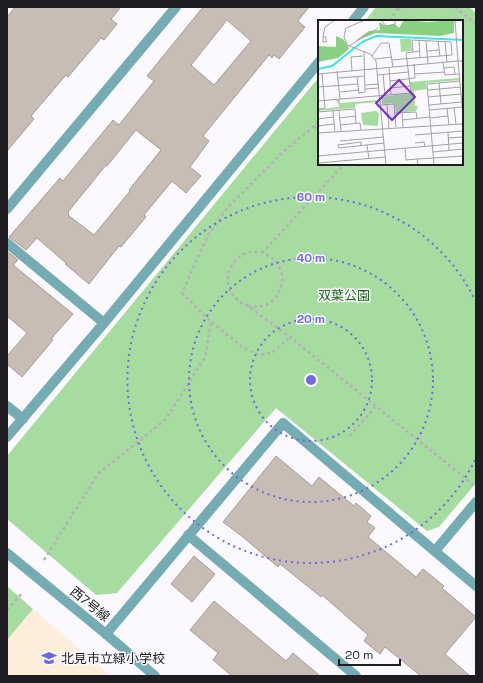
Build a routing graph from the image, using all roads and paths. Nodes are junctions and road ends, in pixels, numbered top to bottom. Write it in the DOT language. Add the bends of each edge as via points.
graph roads {
  1 [pos="176,7"];
  2 [pos="364,7"];
  3 [pos="405,7"];
  4 [pos="455,7"];
  5 [pos="397,9"];
  6 [pos="354,20"];
  7 [pos="391,20"];
  8 [pos="476,24"];
  9 [pos="318,63"];
  10 [pos="318,123"];
  11 [pos="314,126"];
  12 [pos="318,130"];
  13 [pos="343,165"];
  14 [pos="7,209"];
  15 [pos="7,243"];
  16 [pos="262,253"];
  17 [pos="248,306"];
  18 [pos="211,322"];
  19 [pos="104,323"];
  20 [pos="290,337"];
  21 [pos="7,406"];
  22 [pos="376,406"];
  23 [pos="22,419"];
  24 [pos="350,436"];
  25 [pos="7,437"];
  26 [pos="476,487"];
  27 [pos="476,502"];
  28 [pos="188,535"];
  29 [pos="435,552"];
  30 [pos="7,553"];
  31 [pos="44,560"];
  32 [pos="476,586"];
  33 [pos="23,592"];
  34 [pos="7,610"];
  35 [pos="106,634"];
  36 [pos="155,676"];
  37 [pos="356,676"];
  1 -- 14 [label="street"];
  2 -- 6 [label="street"];
  3 -- 5 [label="path"];
  4 -- 8 [label="path"];
  5 -- 7 [label="path"];
  9 -- 19 [label="street"];
  10 -- 11 [label="path"];
  11 -- 12 [label="path"];
  11 -- 18 [label="path" via="284,150 227,208 208,236 182,293"];
  13 -- 16 [label="path"];
  15 -- 19 [label="street"];
  16 -- 17 [label="path" via="254,252 238,258 229,272 228,281 234,297"];
  16 -- 17 [label="path" via="277,262 283,278 282,287 272,301 265,305"];
  17 -- 20 [label="path"];
  18 -- 20 [label="path" via="242,347 259,355 272,353"];
  18 -- 31 [label="path" via="205,357 166,419 98,474"];
  19 -- 23 [label="street"];
  20 -- 22 [label="path"];
  21 -- 23 [label="street"];
  22 -- 24 [label="path"];
  22 -- 26 [label="path"];
  23 -- 25 [label="street"];
  27 -- 29 [label="street"];
  28 -- 29 [label="street" via="283,423"];
  28 -- 35 [label="street"];
  28 -- 37 [label="street"];
  29 -- 32 [label="street"];
  30 -- 35 [label="street, 西7号線"];
  33 -- 34 [label="path"];
  35 -- 36 [label="street, 西7号線"];
}
